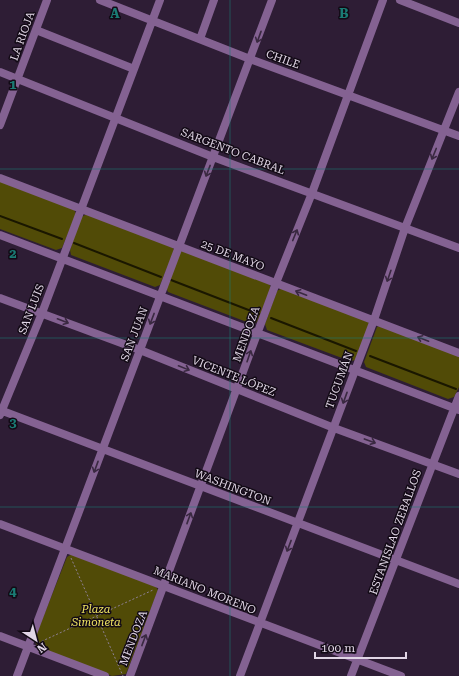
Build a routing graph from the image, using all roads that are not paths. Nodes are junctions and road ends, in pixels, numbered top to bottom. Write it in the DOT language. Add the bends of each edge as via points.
graph roads {
  1 [pos="47,0"];
  2 [pos="100,0"];
  3 [pos="160,0"];
  4 [pos="214,0"];
  5 [pos="272,0"];
  6 [pos="383,0"];
  7 [pos="400,0"];
  8 [pos="152,20"];
  9 [pos="459,23"];
  10 [pos="36,30"];
  11 [pos="200,39"];
  12 [pos="250,59"];
  13 [pos="134,68"];
  14 [pos="0,72"];
  15 [pos="18,79"];
  16 [pos="459,92"];
  17 [pos="349,94"];
  18 [pos="116,118"];
  19 [pos="0,125"];
  20 [pos="444,130"];
  21 [pos="459,136"];
  22 [pos="213,156"];
  23 [pos="0,178"];
  24 [pos="312,193"];
  25 [pos="80,208"];
  26 [pos="405,228"];
  27 [pos="0,235"];
  28 [pos="179,246"];
  29 [pos="459,248"];
  30 [pos="62,259"];
  31 [pos="276,283"];
  32 [pos="160,296"];
  33 [pos="0,298"];
  34 [pos="42,313"];
  35 [pos="374,320"];
  36 [pos="257,333"];
  37 [pos="140,350"];
  38 [pos="459,353"];
  39 [pos="355,370"];
  40 [pos="238,389"];
  41 [pos="459,396"];
  42 [pos="457,409"];
  43 [pos="1,412"];
  44 [pos="334,428"];
  45 [pos="103,449"];
  46 [pos="432,464"];
  47 [pos="459,474"];
  48 [pos="201,486"];
  49 [pos="0,524"];
  50 [pos="298,524"];
  51 [pos="66,549"];
  52 [pos="397,560"];
  53 [pos="459,584"];
  54 [pos="164,585"];
  55 [pos="260,623"];
  56 [pos="0,636"];
  57 [pos="29,646"];
  58 [pos="358,659"];
  59 [pos="18,676"];
  60 [pos="105,676"];
  61 [pos="130,676"];
  62 [pos="240,676"];
  63 [pos="351,676"];
  64 [pos="402,676"];
  1 -- 10 [label="street, LA RIOJA"];
  2 -- 8 [label="street, CHILE"];
  3 -- 8 [label="street, SAN LUIS"];
  4 -- 11 [label="street"];
  5 -- 12 [label="street, SAN JUAN, one-way"];
  6 -- 17 [label="street, MENDOZA"];
  7 -- 9 [label="street"];
  8 -- 11 [label="street, CHILE"];
  8 -- 13 [label="street, SAN LUIS"];
  10 -- 13 [label="street"];
  10 -- 15 [label="street, LA RIOJA"];
  11 -- 12 [label="street, CHILE"];
  12 -- 17 [label="street, CHILE"];
  12 -- 22 [label="street, SAN JUAN"];
  13 -- 18 [label="street, SAN LUIS"];
  14 -- 15 [label="street, SARGENTO CABRAL"];
  15 -- 18 [label="street, SARGENTO CABRAL"];
  15 -- 19 [label="street, LA RIOJA"];
  16 -- 20 [label="street, TUCUMÁN"];
  17 -- 20 [label="street, CHILE"];
  17 -- 24 [label="street, MENDOZA"];
  18 -- 22 [label="street, SARGENTO CABRAL"];
  18 -- 25 [label="street, SAN LUIS"];
  20 -- 21 [label="street, CHILE"];
  20 -- 26 [label="street, TUCUMÁN, one-way"];
  22 -- 24 [label="street, SARGENTO CABRAL"];
  22 -- 28 [label="street, SAN JUAN, one-way"];
  23 -- 25 [label="street, 25 DE MAYO"];
  24 -- 26 [label="street, SARGENTO CABRAL"];
  31 -- 24 [label="street, MENDOZA, one-way"];
  25 -- 28 [label="street, 25 DE MAYO"];
  25 -- 30 [label="street, SAN LUIS"];
  26 -- 29 [label="street, SARGENTO CABRAL"];
  26 -- 35 [label="street, TUCUMÁN, one-way"];
  27 -- 30 [label="street"];
  28 -- 31 [label="street, 25 DE MAYO"];
  28 -- 32 [label="street, SAN JUAN"];
  30 -- 32 [label="street"];
  30 -- 34 [label="street, SAN LUIS"];
  35 -- 31 [label="street, 25 DE MAYO, one-way"];
  31 -- 36 [label="street, MENDOZA"];
  32 -- 36 [label="street"];
  32 -- 37 [label="street, SAN JUAN, one-way"];
  33 -- 34 [label="street, VICENTE LÓPEZ"];
  34 -- 37 [label="street, VICENTE LÓPEZ, one-way"];
  34 -- 43 [label="street, SAN LUIS"];
  38 -- 35 [label="street, 25 DE MAYO, one-way"];
  35 -- 39 [label="street, TUCUMÁN"];
  36 -- 39 [label="street"];
  40 -- 36 [label="street, MENDOZA, one-way"];
  37 -- 40 [label="street, VICENTE LÓPEZ, one-way"];
  37 -- 45 [label="street, SAN JUAN"];
  39 -- 42 [label="street"];
  39 -- 44 [label="street, TUCUMÁN, one-way"];
  40 -- 44 [label="street, VICENTE LÓPEZ"];
  40 -- 48 [label="street, MENDOZA"];
  41 -- 42 [label="street, ESTANISLAO ZEBALLOS"];
  42 -- 46 [label="street, ESTANISLAO ZEBALLOS"];
  43 -- 45 [label="street, WASHINGTON"];
  44 -- 46 [label="street, VICENTE LÓPEZ, one-way"];
  44 -- 50 [label="street, TUCUMÁN"];
  45 -- 48 [label="street, WASHINGTON"];
  45 -- 51 [label="street, SAN JUAN, one-way"];
  46 -- 47 [label="street, VICENTE LÓPEZ"];
  46 -- 52 [label="street, ESTANISLAO ZEBALLOS"];
  48 -- 50 [label="street, WASHINGTON"];
  54 -- 48 [label="street, MENDOZA, one-way"];
  49 -- 51 [label="street, MARIANO MORENO"];
  50 -- 52 [label="street, WASHINGTON"];
  50 -- 55 [label="street, TUCUMÁN, one-way"];
  51 -- 54 [label="street, MARIANO MORENO"];
  51 -- 57 [label="street, SAN JUAN"];
  52 -- 53 [label="street, WASHINGTON"];
  52 -- 58 [label="street, ESTANISLAO ZEBALLOS"];
  54 -- 55 [label="street, MARIANO MORENO"];
  61 -- 54 [label="street, MENDOZA, one-way"];
  55 -- 58 [label="street, MARIANO MORENO"];
  55 -- 62 [label="street, TUCUMÁN"];
  56 -- 57 [label="street"];
  57 -- 59 [label="street, SAN JUAN"];
  57 -- 60 [label="street"];
  58 -- 63 [label="street, ESTANISLAO ZEBALLOS"];
  58 -- 64 [label="street, MARIANO MORENO"];
}
